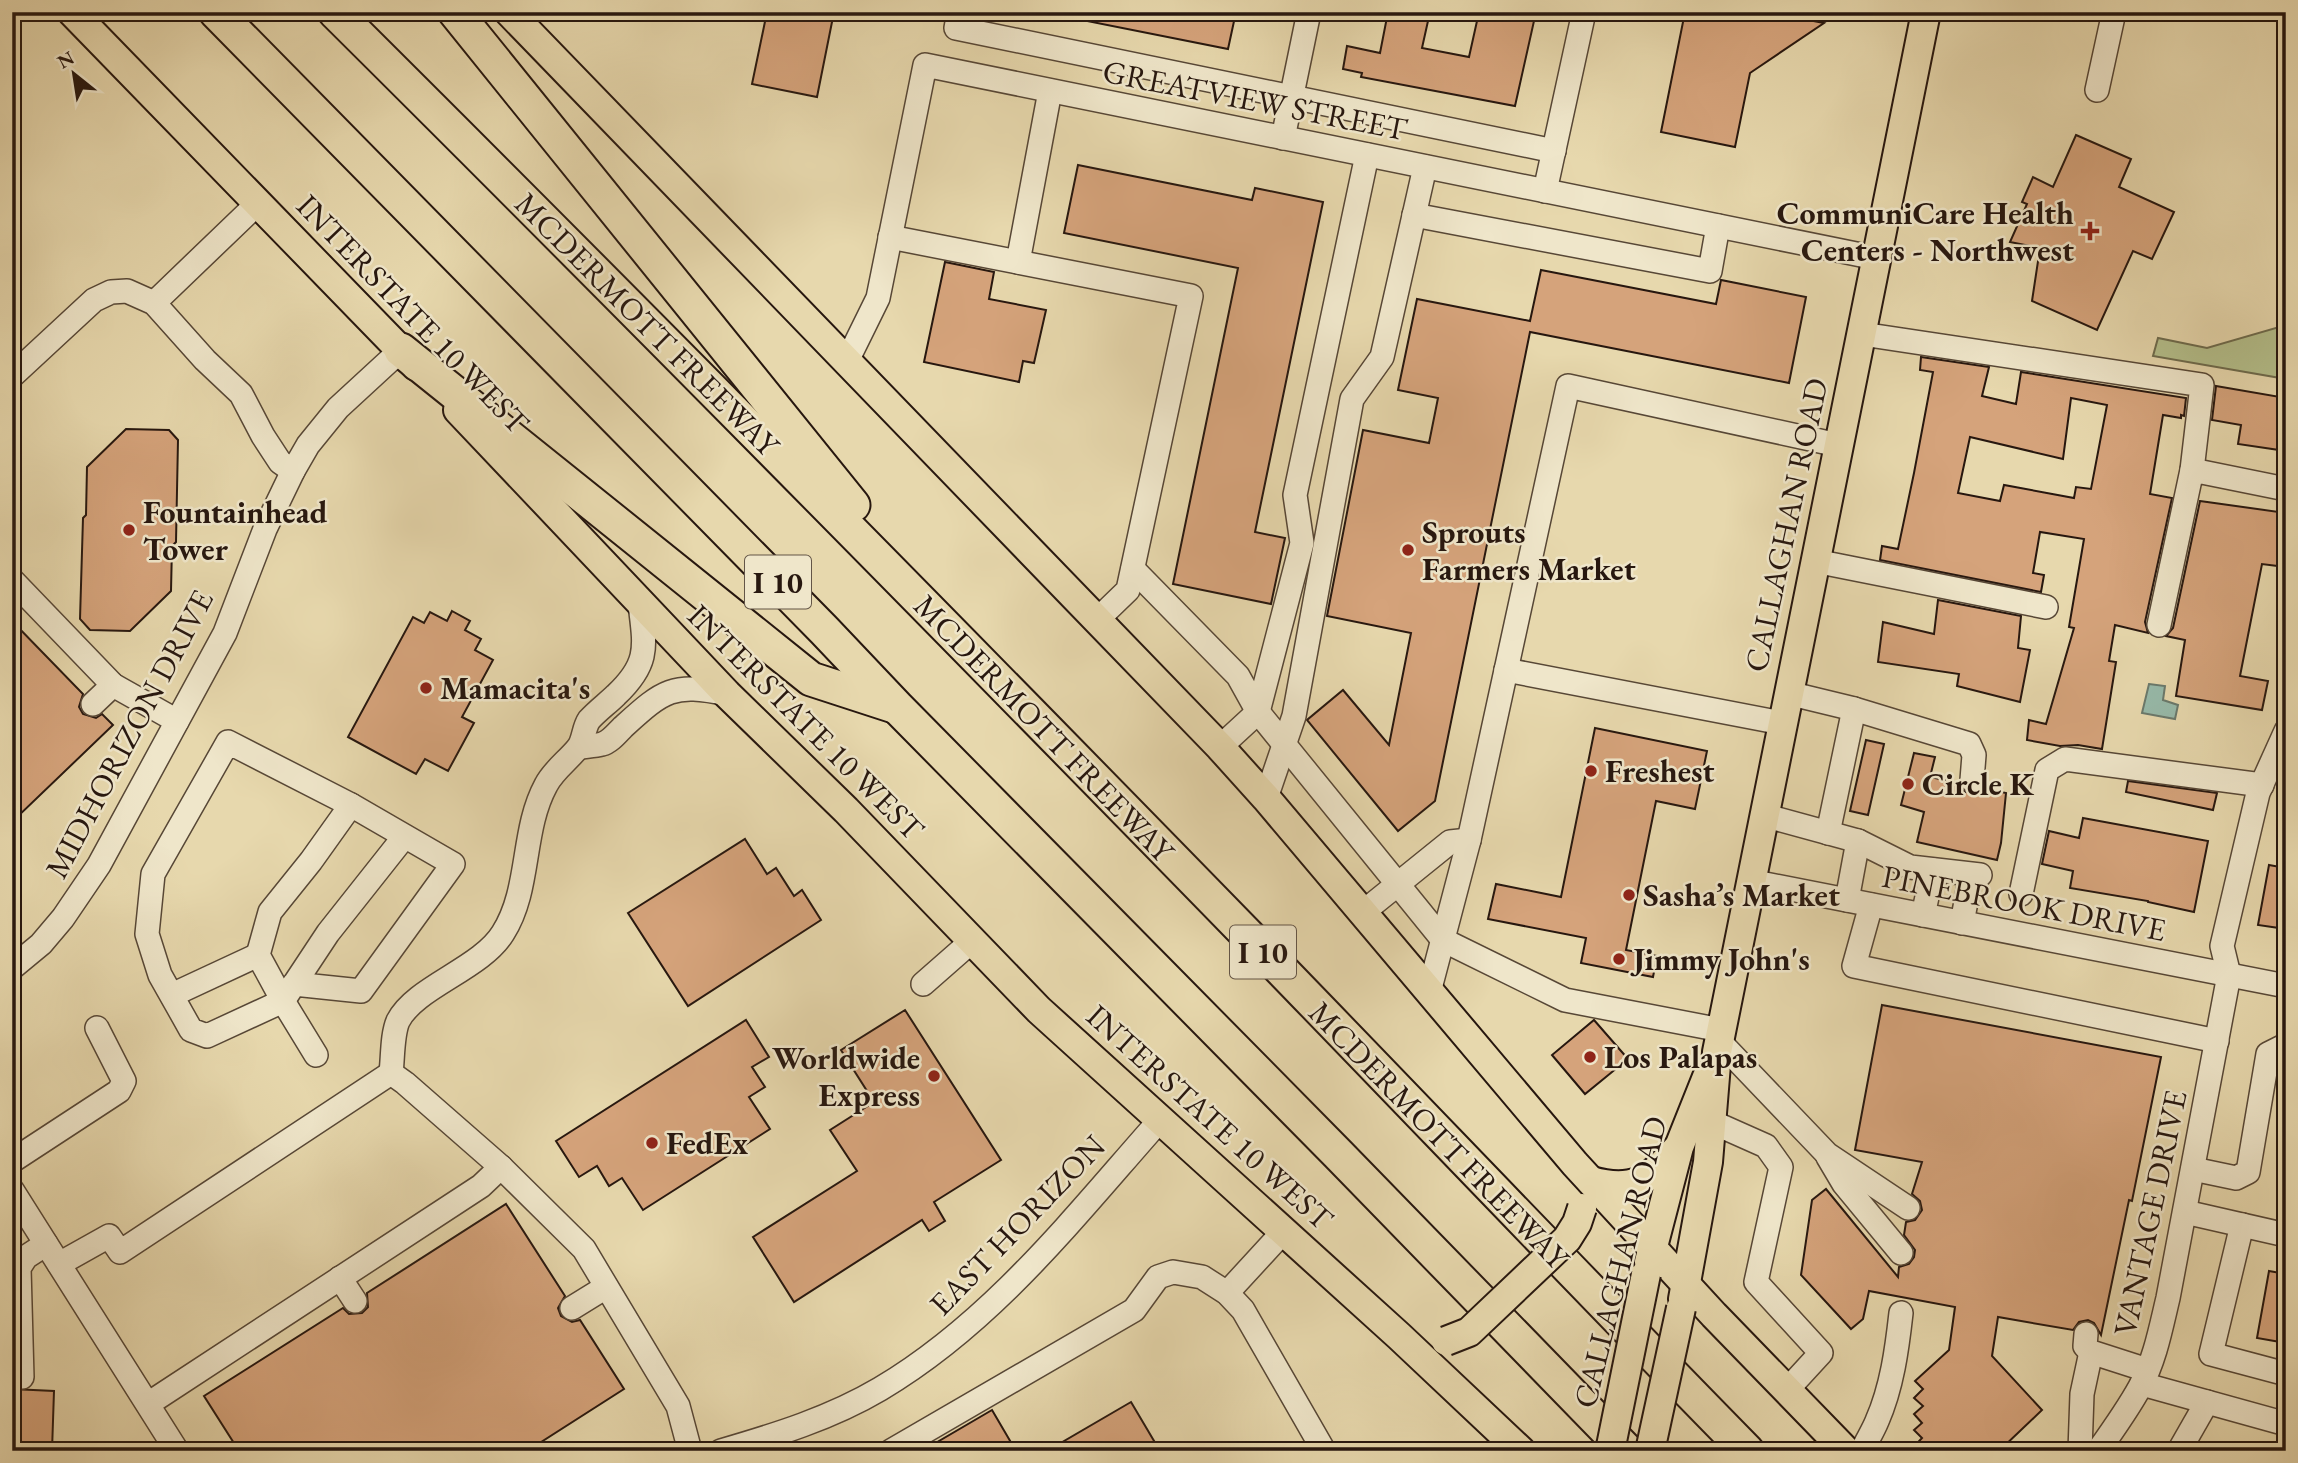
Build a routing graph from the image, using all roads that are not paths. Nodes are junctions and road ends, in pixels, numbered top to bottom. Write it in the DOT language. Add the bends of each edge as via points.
graph roads {
  1 [pos="72,12"];
  2 [pos="216,12"];
  3 [pos="335,12"];
  4 [pos="455,12"];
  5 [pos="509,12"];
  6 [pos="958,12"];
  7 [pos="1309,12"];
  8 [pos="1584,12"];
  9 [pos="1926,12"];
  10 [pos="2113,12"];
  11 [pos="2097,90"];
  12 [pos="1050,91"];
  13 [pos="1292,98"];
  14 [pos="1283,138"];
  15 [pos="1553,152"];
  16 [pos="1367,155"];
  17 [pos="1424,167"];
  18 [pos="1545,191"];
  19 [pos="258,203"];
  20 [pos="1414,215"];
  21 [pos="1718,226"];
  22 [pos="890,237"];
  23 [pos="1876,258"];
  24 [pos="1018,262"];
  25 [pos="154,303"];
  26 [pos="1862,334"];
  27 [pos="401,350"];
  28 [pos="846,363"];
  29 [pos="12,376"];
  30 [pos="1838,445"];
  31 [pos="2192,470"];
  32 [pos="293,471"];
  33 [pos="2286,489"];
  34 [pos="1815,561"];
  35 [pos="1133,569"];
  36 [pos="12,580"];
  37 [pos="640,604"];
  38 [pos="2046,607"];
  39 [pos="1097,620"];
  40 [pos="2159,625"];
  41 [pos="1506,670"];
  42 [pos="994,677"];
  43 [pos="113,685"];
  44 [pos="1788,693"];
  45 [pos="726,694"];
  46 [pos="93,704"];
  47 [pos="897,707"];
  48 [pos="1854,709"];
  49 [pos="1258,712"];
  50 [pos="177,721"];
  51 [pos="1782,723"];
  52 [pos="2286,731"];
  53 [pos="1284,745"];
  54 [pos="580,747"];
  55 [pos="1220,747"];
  56 [pos="1972,780"];
  57 [pos="2262,785"];
  58 [pos="1266,798"];
  59 [pos="351,805"];
  60 [pos="1763,815"];
  61 [pos="1828,833"];
  62 [pos="404,837"];
  63 [pos="1469,840"];
  64 [pos="1858,841"];
  65 [pos="1959,869"];
  66 [pos="1750,881"];
  67 [pos="1396,885"];
  68 [pos="2021,894"];
  69 [pos="1847,900"];
  70 [pos="1871,905"];
  71 [pos="1362,913"];
  72 [pos="1923,915"];
  73 [pos="1962,923"];
  74 [pos="1443,940"];
  75 [pos="972,941"];
  76 [pos="258,956"];
  77 [pos="12,968"];
  78 [pos="2229,975"];
  79 [pos="923,984"];
  80 [pos="2286,986"];
  81 [pos="1429,992"];
  82 [pos="288,993"];
  83 [pos="172,995"];
  84 [pos="97,1028"];
  85 [pos="1719,1041"];
  86 [pos="2217,1041"];
  87 [pos="2286,1047"];
  88 [pos="316,1055"];
  89 [pos="391,1073"];
  90 [pos="1160,1120"];
  91 [pos="1712,1122"];
  92 [pos="1679,1147"];
  93 [pos="1827,1154"];
  94 [pos="12,1161"];
  95 [pos="501,1167"];
  96 [pos="2193,1169"];
  97 [pos="1583,1172"];
  98 [pos="12,1190"];
  99 [pos="1908,1208"];
  100 [pos="2185,1212"];
  101 [pos="2242,1225"];
  102 [pos="1284,1231"];
  103 [pos="2286,1236"];
  104 [pos="46,1244"];
  105 [pos="1901,1253"];
  106 [pos="1649,1261"];
  107 [pos="59,1264"];
  108 [pos="340,1278"];
  109 [pos="606,1287"];
  110 [pos="1227,1293"];
  111 [pos="1684,1296"];
  112 [pos="355,1301"];
  113 [pos="572,1308"];
  114 [pos="1901,1313"];
  115 [pos="1399,1336"];
  116 [pos="2286,1374"];
  117 [pos="22,1377"];
  118 [pos="2144,1377"];
  119 [pos="1787,1390"];
  120 [pos="2207,1402"];
  121 [pos="148,1404"];
  122 [pos="2286,1424"];
  123 [pos="177,1451"];
  124 [pos="690,1451"];
  125 [pos="721,1451"];
  126 [pos="891,1451"];
  127 [pos="1324,1451"];
  128 [pos="1521,1451"];
  129 [pos="1610,1451"];
  130 [pos="1627,1451"];
  131 [pos="1650,1451"];
  132 [pos="1746,1451"];
  133 [pos="1846,1451"];
  134 [pos="1862,1451"];
  135 [pos="2080,1451"];
  136 [pos="2098,1451"];
  137 [pos="2179,1451"];
  1 -- 19 [label="main road, INTERSTATE 10 WEST"];
  2 -- 47 [label="highway, I 10"];
  3 -- 42 [label="highway, MCDERMOTT FREEWAY / I 10" via="611,285"];
  4 -- 42 [label="highway"];
  5 -- 28 [label="main road"];
  6 -- 13 [label="street" via="956,28"];
  7 -- 13 [label="street"];
  8 -- 15 [label="street"];
  9 -- 23 [label="main road, CALLAGHAN ROAD"];
  10 -- 11 [label="street"];
  12 -- 14 [label="street, GREATVIEW STREET"];
  12 -- 22 [label="street, GREATVIEW STREET" via="925,65"];
  12 -- 24 [label="street"];
  13 -- 14 [label="street"];
  13 -- 15 [label="street"];
  14 -- 16 [label="street, GREATVIEW STREET"];
  15 -- 18 [label="street"];
  16 -- 17 [label="street, GREATVIEW STREET"];
  16 -- 49 [label="street" via="1295,495 1302,543"];
  17 -- 18 [label="street, GREATVIEW STREET"];
  17 -- 20 [label="street"];
  18 -- 21 [label="street, GREATVIEW STREET"];
  19 -- 25 [label="street"];
  19 -- 27 [label="main road, INTERSTATE 10 WEST"];
  20 -- 21 [label="street" via="1710,271"];
  20 -- 53 [label="street" via="1381,357 1352,399 1294,716"];
  21 -- 23 [label="street, GREATVIEW STREET"];
  22 -- 24 [label="street"];
  22 -- 28 [label="street, GREATVIEW STREET" via="878,298"];
  23 -- 26 [label="main road, CALLAGHAN ROAD"];
  24 -- 35 [label="street" via="1191,296"];
  25 -- 29 [label="street" via="127,291 94,300"];
  25 -- 32 [label="street" via="241,394 280,462"];
  26 -- 30 [label="main road, CALLAGHAN ROAD"];
  26 -- 31 [label="street" via="2202,385"];
  27 -- 32 [label="street, MIDHORIZON DRIVE" via="338,408"];
  27 -- 37 [label="main road, INTERSTATE 10 WEST"];
  27 -- 47 [label="highway" via="811,679"];
  28 -- 39 [label="main road"];
  30 -- 34 [label="main road, CALLAGHAN ROAD"];
  30 -- 41 [label="street" via="1568,386"];
  31 -- 33 [label="street"];
  31 -- 40 [label="street"];
  32 -- 50 [label="street, MIDHORIZON DRIVE" via="265,528 225,633"];
  34 -- 38 [label="street"];
  34 -- 44 [label="main road, CALLAGHAN ROAD"];
  35 -- 39 [label="street" via="1128,590"];
  35 -- 49 [label="street" via="1238,676"];
  36 -- 43 [label="street"];
  37 -- 45 [label="main road, INTERSTATE 10 WEST"];
  37 -- 54 [label="street" via="644,639 638,671 587,722"];
  39 -- 55 [label="main road"];
  41 -- 51 [label="street"];
  41 -- 63 [label="street"];
  42 -- 132 [label="highway, MCDERMOTT FREEWAY / I 10"];
  43 -- 46 [label="street"];
  43 -- 50 [label="street"];
  44 -- 48 [label="street"];
  44 -- 51 [label="main road, CALLAGHAN ROAD"];
  45 -- 54 [label="street" via="699,688 664,693 605,744"];
  45 -- 75 [label="main road, INTERSTATE 10 WEST"];
  47 -- 130 [label="highway, I 10"];
  48 -- 56 [label="street" via="1969,744 1974,755"];
  48 -- 61 [label="street"];
  49 -- 53 [label="street"];
  49 -- 55 [label="street"];
  50 -- 77 [label="street, MIDHORIZON DRIVE" via="99,865 41,944"];
  51 -- 60 [label="main road, CALLAGHAN ROAD"];
  52 -- 57 [label="street, VANTAGE DRIVE"];
  53 -- 58 [label="street"];
  53 -- 67 [label="street"];
  54 -- 89 [label="street" via="546,785 515,909 503,934 478,958 405,1010 397,1023"];
  55 -- 58 [label="main road"];
  57 -- 68 [label="street" via="2065,758 2047,770"];
  57 -- 78 [label="street, VANTAGE DRIVE" via="2222,946"];
  58 -- 71 [label="main road"];
  59 -- 62 [label="street"];
  59 -- 76 [label="street" via="270,912"];
  59 -- 83 [label="street" via="229,742 153,874 147,934 160,975"];
  60 -- 61 [label="street"];
  60 -- 66 [label="main road, CALLAGHAN ROAD"];
  61 -- 64 [label="street"];
  62 -- 82 [label="street" via="328,933"];
  62 -- 82 [label="street" via="453,863 361,991"];
  63 -- 67 [label="street" via="1450,842"];
  63 -- 74 [label="street"];
  64 -- 65 [label="street" via="1910,867"];
  64 -- 69 [label="street"];
  65 -- 72 [label="street"];
  65 -- 73 [label="street"];
  66 -- 69 [label="street, PINEBROOK DRIVE"];
  66 -- 85 [label="main road, CALLAGHAN ROAD"];
  67 -- 71 [label="street"];
  67 -- 74 [label="street"];
  69 -- 70 [label="street, PINEBROOK DRIVE"];
  70 -- 72 [label="street, PINEBROOK DRIVE"];
  70 -- 86 [label="street" via="1854,966"];
  71 -- 81 [label="main road"];
  72 -- 73 [label="street, PINEBROOK DRIVE"];
  73 -- 78 [label="street, PINEBROOK DRIVE"];
  74 -- 81 [label="street"];
  74 -- 85 [label="street" via="1565,1000"];
  75 -- 79 [label="street"];
  75 -- 90 [label="main road, INTERSTATE 10 WEST"];
  76 -- 82 [label="street"];
  76 -- 83 [label="street"];
  78 -- 80 [label="street, PINEBROOK DRIVE"];
  78 -- 86 [label="street, VANTAGE DRIVE"];
  81 -- 97 [label="main road"];
  82 -- 83 [label="street" via="206,1036 191,1030"];
  82 -- 88 [label="street"];
  84 -- 94 [label="street" via="124,1086"];
  85 -- 91 [label="main road, CALLAGHAN ROAD"];
  85 -- 92 [label="main road, CALLAGHAN ROAD"];
  85 -- 93 [label="street"];
  86 -- 96 [label="street, VANTAGE DRIVE"];
  87 -- 96 [label="street" via="2268,1054 2248,1172 2236,1178"];
  89 -- 95 [label="street"];
  89 -- 107 [label="street" via="120,1252 108,1236"];
  90 -- 102 [label="main road, INTERSTATE 10 WEST"];
  90 -- 125 [label="street, EAST HORIZON" via="1039,1258 933,1355 844,1407 787,1432"];
  91 -- 111 [label="main road, CALLAGHAN ROAD"];
  91 -- 119 [label="street" via="1766,1146 1781,1167 1756,1282 1821,1353"];
  92 -- 97 [label="main road" via="1640,1182 1614,1187"];
  92 -- 106 [label="main road, CALLAGHAN ROAD"];
  93 -- 99 [label="street"];
  93 -- 105 [label="street" via="1844,1184"];
  95 -- 108 [label="street" via="481,1186"];
  95 -- 109 [label="street" via="584,1249"];
  96 -- 100 [label="street, VANTAGE DRIVE"];
  97 -- 106 [label="main road"];
  97 -- 115 [label="main road, bridge" via="1583,1208 1567,1239 1469,1332 1425,1343"];
  98 -- 104 [label="street"];
  100 -- 101 [label="street"];
  100 -- 118 [label="street, VANTAGE DRIVE" via="2162,1324"];
  101 -- 103 [label="street"];
  101 -- 116 [label="street" via="2211,1354"];
  102 -- 110 [label="street"];
  102 -- 115 [label="main road, INTERSTATE 10 WEST"];
  104 -- 107 [label="street"];
  104 -- 117 [label="street" via="26,1257 19,1268"];
  106 -- 111 [label="main road"];
  106 -- 129 [label="main road, CALLAGHAN ROAD, bridge"];
  107 -- 121 [label="street"];
  108 -- 112 [label="street"];
  108 -- 121 [label="street"];
  109 -- 113 [label="street"];
  109 -- 124 [label="street" via="678,1406"];
  110 -- 126 [label="street" via="1202,1277 1173,1272 1158,1277 1134,1310"];
  110 -- 127 [label="street" via="1243,1310"];
  111 -- 119 [label="main road"];
  111 -- 131 [label="main road, CALLAGHAN ROAD, bridge"];
  114 -- 134 [label="street" via="1887,1391"];
  115 -- 128 [label="main road, INTERSTATE 10 WEST"];
  118 -- 120 [label="street"];
  118 -- 135 [label="street" via="2088,1343"];
  118 -- 136 [label="street, VANTAGE DRIVE"];
  119 -- 133 [label="main road"];
  120 -- 122 [label="street"];
  120 -- 137 [label="street"];
  121 -- 123 [label="street"];
}
